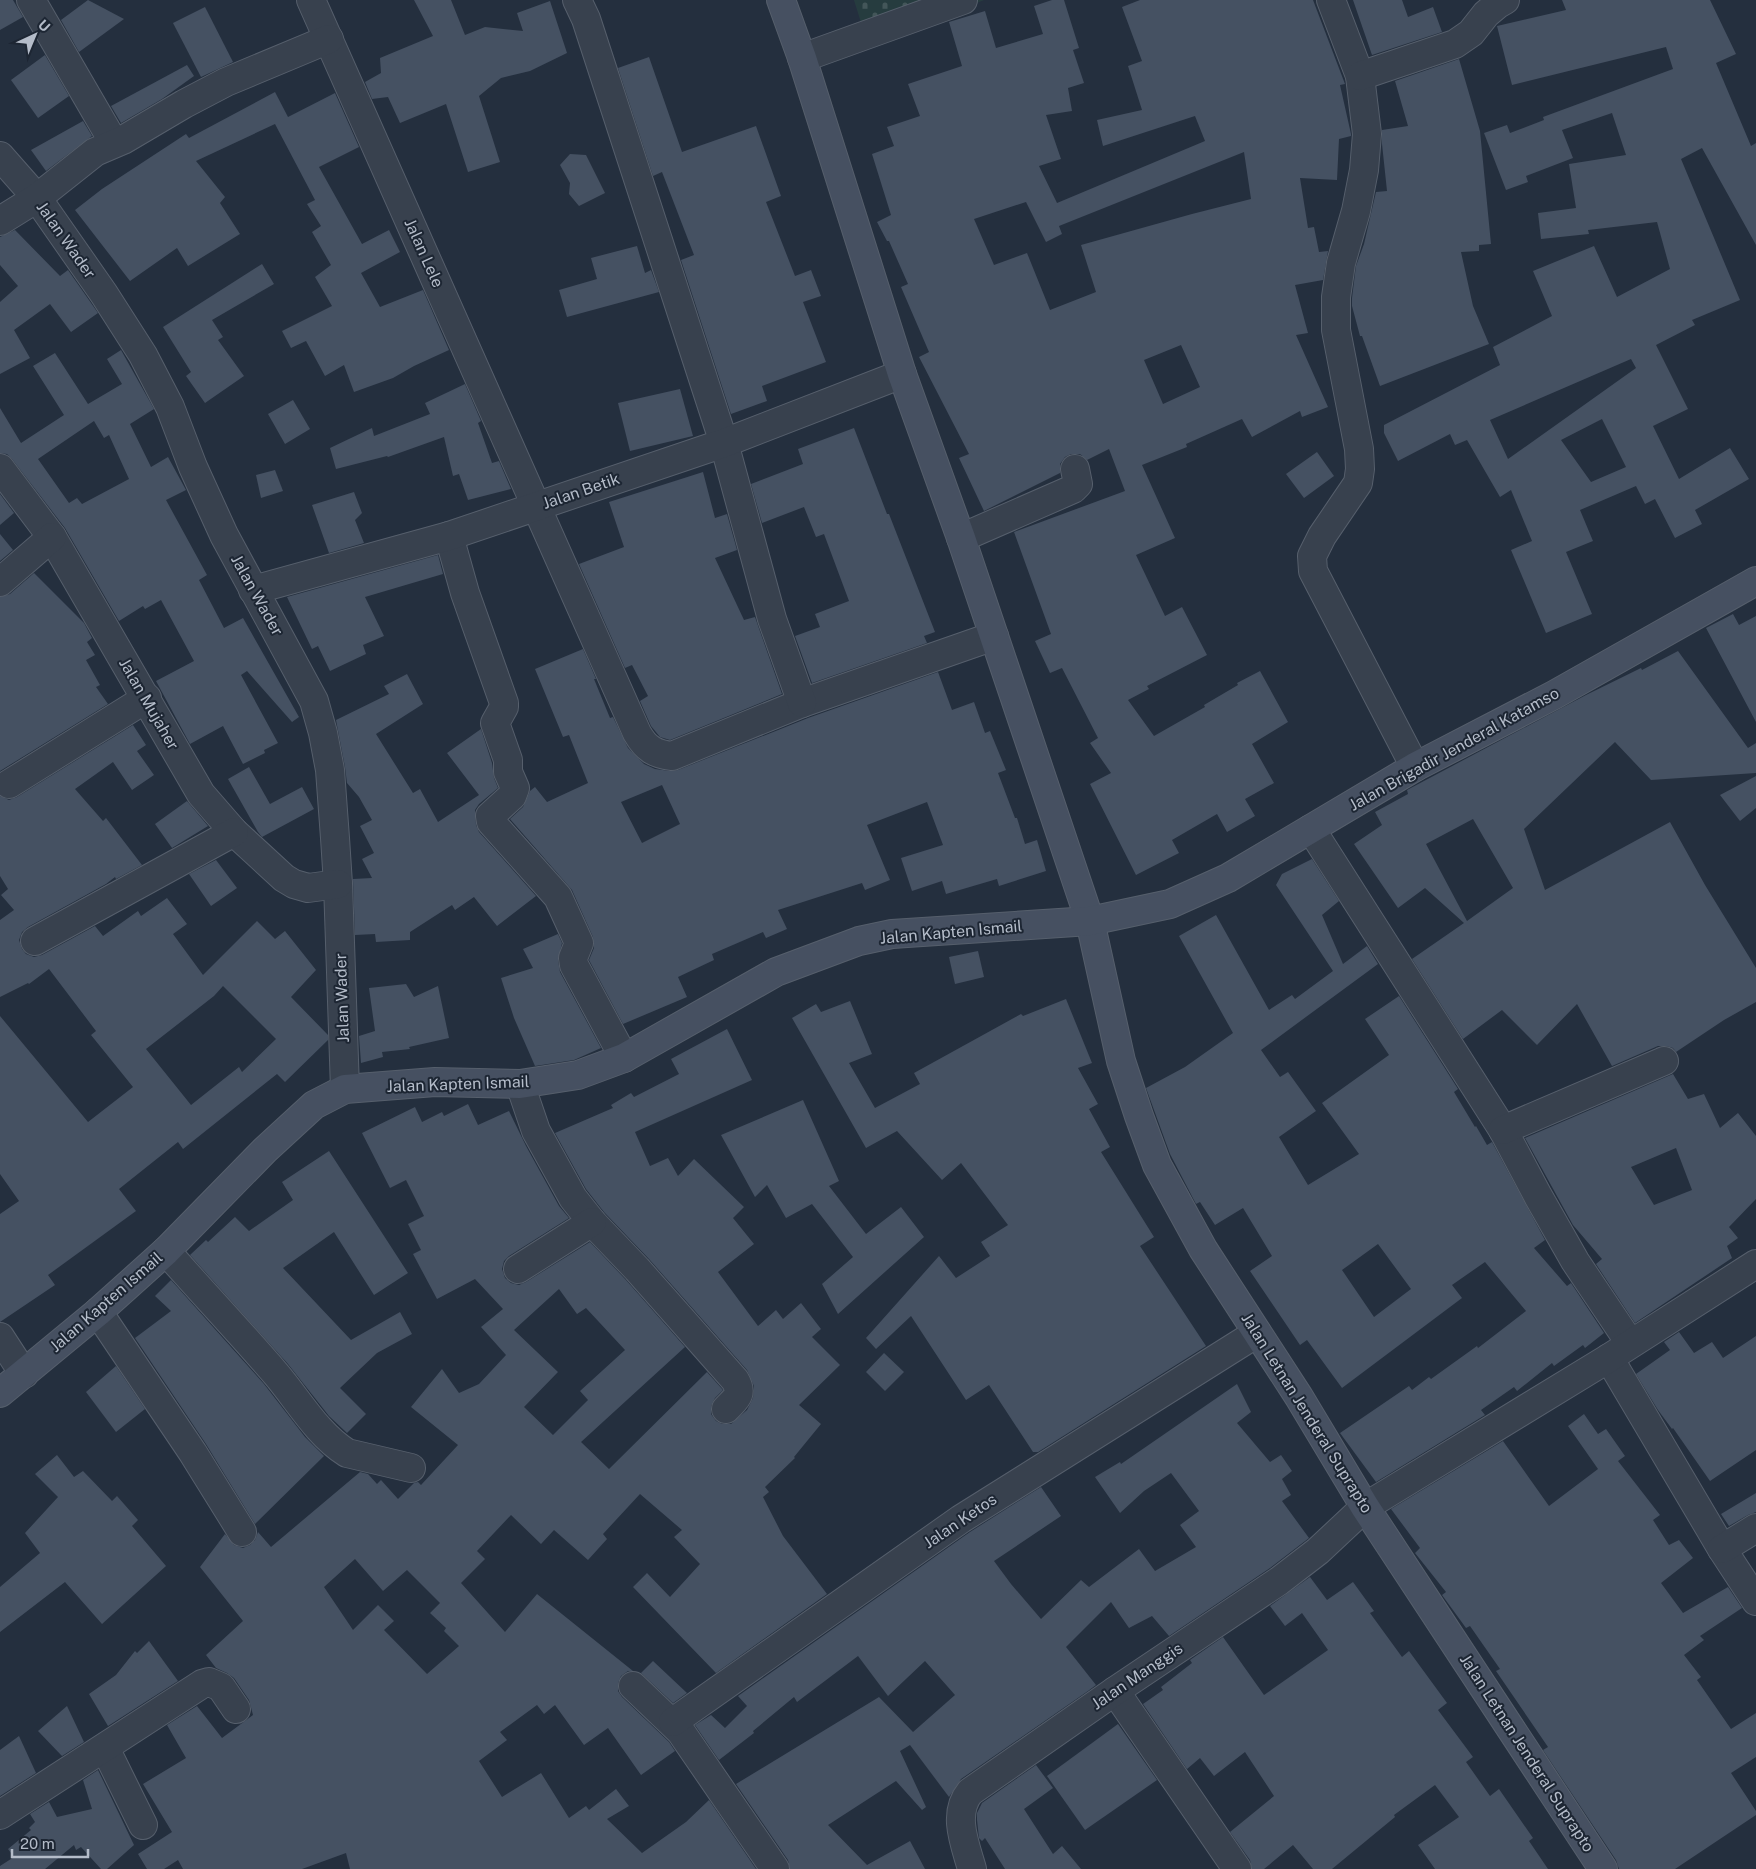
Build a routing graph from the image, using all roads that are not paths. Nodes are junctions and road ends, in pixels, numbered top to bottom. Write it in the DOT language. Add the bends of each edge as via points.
graph roads {
  1 [pos="31,0"];
  2 [pos="311,0"];
  3 [pos="577,0"];
  4 [pos="781,0"];
  5 [pos="963,0"];
  6 [pos="1332,0"];
  7 [pos="1505,0"];
  8 [pos="329,39"];
  9 [pos="802,58"];
  10 [pos="1360,76"];
  11 [pos="114,143"];
  12 [pos="0,156"];
  13 [pos="37,198"];
  14 [pos="0,221"];
  15 [pos="902,374"];
  16 [pos="724,443"];
  17 [pos="0,468"];
  18 [pos="1075,469"];
  19 [pos="536,506"];
  20 [pos="449,536"];
  21 [pos="52,537"];
  22 [pos="961,538"];
  23 [pos="1756,581"];
  24 [pos="0,582"];
  25 [pos="253,590"];
  26 [pos="994,636"];
  27 [pos="147,698"];
  28 [pos="802,703"];
  29 [pos="1415,767"];
  30 [pos="9,784"];
  31 [pos="1311,829"];
  32 [pos="234,832"];
  33 [pos="338,884"];
  34 [pos="1090,921"];
  35 [pos="35,941"];
  36 [pos="624,1058"];
  37 [pos="1664,1061"];
  38 [pos="520,1084"];
  39 [pos="345,1089"];
  40 [pos="1503,1130"];
  41 [pos="592,1222"];
  42 [pos="166,1250"];
  43 [pos="1756,1264"];
  44 [pos="518,1269"];
  45 [pos="98,1312"];
  46 [pos="1257,1333"];
  47 [pos="0,1337"];
  48 [pos="1619,1351"];
  49 [pos="24,1374"];
  50 [pos="0,1393"];
  51 [pos="726,1409"];
  52 [pos="411,1468"];
  53 [pos="1365,1507"];
  54 [pos="1756,1528"];
  55 [pos="242,1532"];
  56 [pos="1722,1550"];
  57 [pos="1756,1601"];
  58 [pos="634,1686"];
  59 [pos="1115,1691"];
  60 [pos="236,1710"];
  61 [pos="673,1722"];
  62 [pos="105,1748"];
  63 [pos="0,1815"];
  64 [pos="143,1825"];
  65 [pos="775,1869"];
  66 [pos="972,1869"];
  67 [pos="1237,1869"];
  68 [pos="1603,1869"];
  1 -- 11 [label="street"];
  2 -- 8 [label="street, Jalan Lele"];
  3 -- 16 [label="street" via="586,19"];
  4 -- 9 [label="street, Jalan Letnan Jenderal Suprapto"];
  5 -- 9 [label="street"];
  6 -- 10 [label="street"];
  7 -- 10 [label="street" via="1455,44"];
  8 -- 11 [label="street" via="226,82"];
  8 -- 19 [label="street, Jalan Lele"];
  9 -- 15 [label="street, Jalan Letnan Jenderal Suprapto"];
  10 -- 29 [label="street" via="1367,134 1364,170 1336,297 1336,330 1360,469 1358,484 1322,536 1312,562 1313,571"];
  11 -- 13 [label="street" via="80,163"];
  12 -- 13 [label="street, Jalan Wader"];
  13 -- 14 [label="street"];
  13 -- 25 [label="street, Jalan Wader" via="143,355 170,407 224,535"];
  15 -- 16 [label="street, Jalan Betik"];
  15 -- 22 [label="street, Jalan Letnan Jenderal Suprapto"];
  16 -- 19 [label="street, Jalan Betik"];
  16 -- 28 [label="street" via="772,619"];
  17 -- 21 [label="street, Jalan Mujaher"];
  18 -- 22 [label="street" via="1078,484 1069,492"];
  19 -- 20 [label="street, Jalan Betik"];
  19 -- 28 [label="street, Jalan Lele" via="637,733 652,751 672,756"];
  20 -- 25 [label="street, Jalan Betik"];
  20 -- 36 [label="street" via="465,593 504,703 496,723 515,791 493,812 491,822 561,902 579,943 573,958 574,965"];
  21 -- 24 [label="street"];
  21 -- 27 [label="street, Jalan Mujaher"];
  22 -- 26 [label="street, Jalan Letnan Jenderal Suprapto"];
  23 -- 29 [label="street, Jalan Brigadir Jenderal Katamso" via="1554,695"];
  25 -- 33 [label="street, Jalan Wader" via="314,701 330,770"];
  26 -- 28 [label="street, Jalan Lele"];
  26 -- 34 [label="street, Jalan Letnan Jenderal Suprapto"];
  27 -- 30 [label="street"];
  27 -- 32 [label="street, Jalan Mujaher" via="201,794"];
  29 -- 31 [label="street, Jalan Brigadir Jenderal Katamso"];
  31 -- 34 [label="street, Jalan Brigadir Jenderal Katamso" via="1228,878 1170,904"];
  31 -- 40 [label="street"];
  32 -- 33 [label="street, Jalan Mujaher" via="294,884 308,888"];
  32 -- 35 [label="street"];
  33 -- 39 [label="street, Jalan Wader"];
  34 -- 36 [label="street, Jalan Kapten Ismail" via="892,934 859,941 776,972"];
  34 -- 46 [label="street, Jalan Letnan Jenderal Suprapto" via="1121,1061 1157,1165 1203,1249"];
  36 -- 38 [label="street, Jalan Kapten Ismail" via="578,1075"];
  37 -- 40 [label="street"];
  38 -- 39 [label="street, Jalan Kapten Ismail" via="435,1082"];
  38 -- 41 [label="street" via="536,1130 573,1198"];
  39 -- 42 [label="street, Jalan Kapten Ismail" via="314,1105"];
  40 -- 48 [label="street" via="1575,1261"];
  41 -- 44 [label="street"];
  41 -- 51 [label="street" via="735,1380 739,1394"];
  42 -- 45 [label="street, Jalan Kapten Ismail"];
  42 -- 52 [label="street" via="338,1448"];
  43 -- 48 [label="street, Jalan Manggis"];
  45 -- 49 [label="street, Jalan Kapten Ismail"];
  45 -- 55 [label="street"];
  46 -- 53 [label="street, Jalan Letnan Jenderal Suprapto"];
  46 -- 61 [label="street, Jalan Ketos" via="961,1519"];
  47 -- 49 [label="street"];
  48 -- 53 [label="street, Jalan Manggis"];
  48 -- 56 [label="street"];
  49 -- 50 [label="street, Jalan Kapten Ismail"];
  53 -- 59 [label="street, Jalan Manggis" via="1318,1551 1279,1581"];
  53 -- 68 [label="street, Jalan Letnan Jenderal Suprapto"];
  54 -- 56 [label="street"];
  56 -- 57 [label="street"];
  58 -- 61 [label="street"];
  59 -- 66 [label="street, Jalan Manggis" via="963,1799 960,1820"];
  59 -- 67 [label="street"];
  60 -- 62 [label="street" via="221,1686 209,1682 202,1684"];
  61 -- 65 [label="street"];
  62 -- 63 [label="street"];
  62 -- 64 [label="street"];
}
